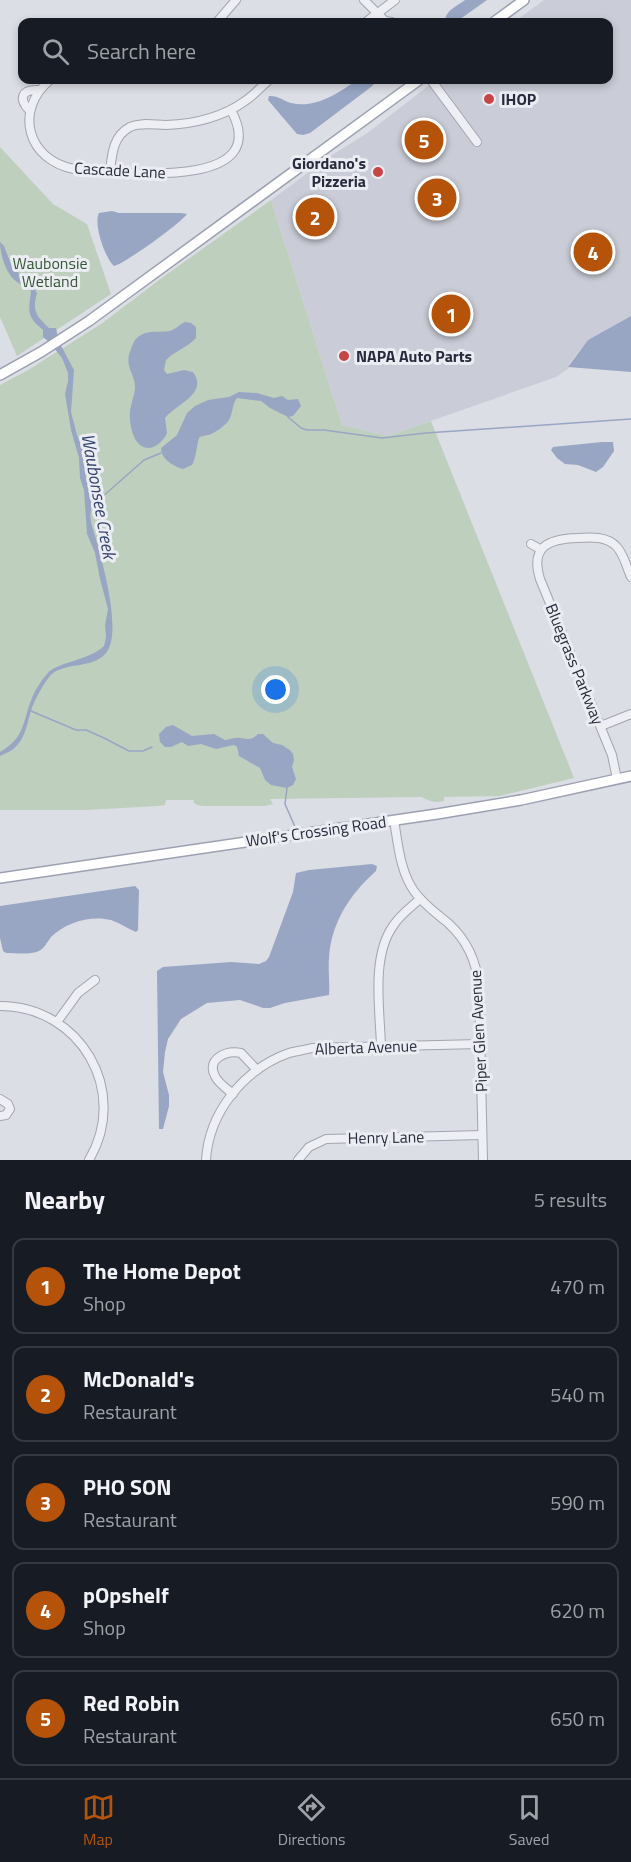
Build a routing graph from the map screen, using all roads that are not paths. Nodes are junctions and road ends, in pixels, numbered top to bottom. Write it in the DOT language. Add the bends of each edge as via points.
graph roads {
  1 [pos="236,0"];
  2 [pos="364,0"];
  3 [pos="395,0"];
  4 [pos="524,0"];
  5 [pos="378,13"];
  6 [pos="220,18"];
  7 [pos="371,18"];
  8 [pos="383,18"];
  9 [pos="499,18"];
  10 [pos="46,84"];
  11 [pos="264,84"];
  12 [pos="414,84"];
  13 [pos="434,84"];
  14 [pos="231,110"];
  15 [pos="477,142"];
  16 [pos="110,171"];
  17 [pos="0,375"];
  18 [pos="531,544"];
  19 [pos="540,549"];
  20 [pos="631,577"];
  21 [pos="631,714"];
  22 [pos="601,726"];
  23 [pos="631,776"];
  24 [pos="617,779"];
  25 [pos="394,820"];
  26 [pos="0,878"];
  27 [pos="420,899"];
  28 [pos="95,980"];
  29 [pos="0,1006"];
  30 [pos="57,1022"];
  31 [pos="480,1044"];
  32 [pos="381,1046"];
  33 [pos="257,1070"];
  34 [pos="233,1094"];
  35 [pos="0,1099"];
  36 [pos="0,1116"];
  37 [pos="482,1135"];
  38 [pos="89,1160"];
  39 [pos="206,1160"];
  40 [pos="298,1160"];
  41 [pos="483,1160"];
  1 -- 6 [label="street"];
  2 -- 5 [label="street"];
  3 -- 5 [label="street"];
  4 -- 9 [label="main road"];
  5 -- 7 [label="street"];
  5 -- 8 [label="street"];
  10 -- 16 [label="street, Cascade Lane" via="30,111 32,137 42,153 58,165"];
  11 -- 14 [label="street"];
  12 -- 17 [label="main road" via="69,334"];
  13 -- 15 [label="street"];
  14 -- 16 [label="street" via="195,122 129,128 114,145"];
  14 -- 16 [label="street, Cascade Lane" via="239,128 237,143 220,163 167,174"];
  18 -- 19 [label="street"];
  19 -- 20 [label="street" via="559,538 598,537 617,547"];
  19 -- 22 [label="street, Bluegrass Parkway" via="540,579"];
  21 -- 22 [label="street"];
  22 -- 24 [label="street, Bluegrass Parkway"];
  23 -- 24 [label="main road, Wolf's Crossing Road"];
  24 -- 25 [label="main road, Wolf's Crossing Road" via="521,800"];
  25 -- 26 [label="main road, Wolf's Crossing Road"];
  25 -- 27 [label="street, Piper Glen Avenue" via="404,871"];
  27 -- 31 [label="street, Piper Glen Avenue" via="457,932 472,956 478,978"];
  27 -- 32 [label="street" via="393,926 382,951"];
  28 -- 30 [label="street" via="78,993"];
  29 -- 30 [label="street" via="27,1009"];
  30 -- 38 [label="street" via="90,1056 104,1097 101,1134"];
  31 -- 32 [label="street, Alberta Avenue"];
  31 -- 37 [label="street, Piper Glen Avenue"];
  32 -- 33 [label="street, Alberta Avenue" via="312,1048 290,1053"];
  33 -- 34 [label="street, Alberta Avenue"];
  33 -- 34 [label="street" via="241,1053 219,1056 213,1071"];
  34 -- 39 [label="street, Alberta Avenue" via="212,1129"];
  35 -- 36 [label="street" via="10,1109"];
  37 -- 40 [label="street, Henry Lane" via="326,1139 309,1147"];
  37 -- 41 [label="street, Piper Glen Avenue"];
}
